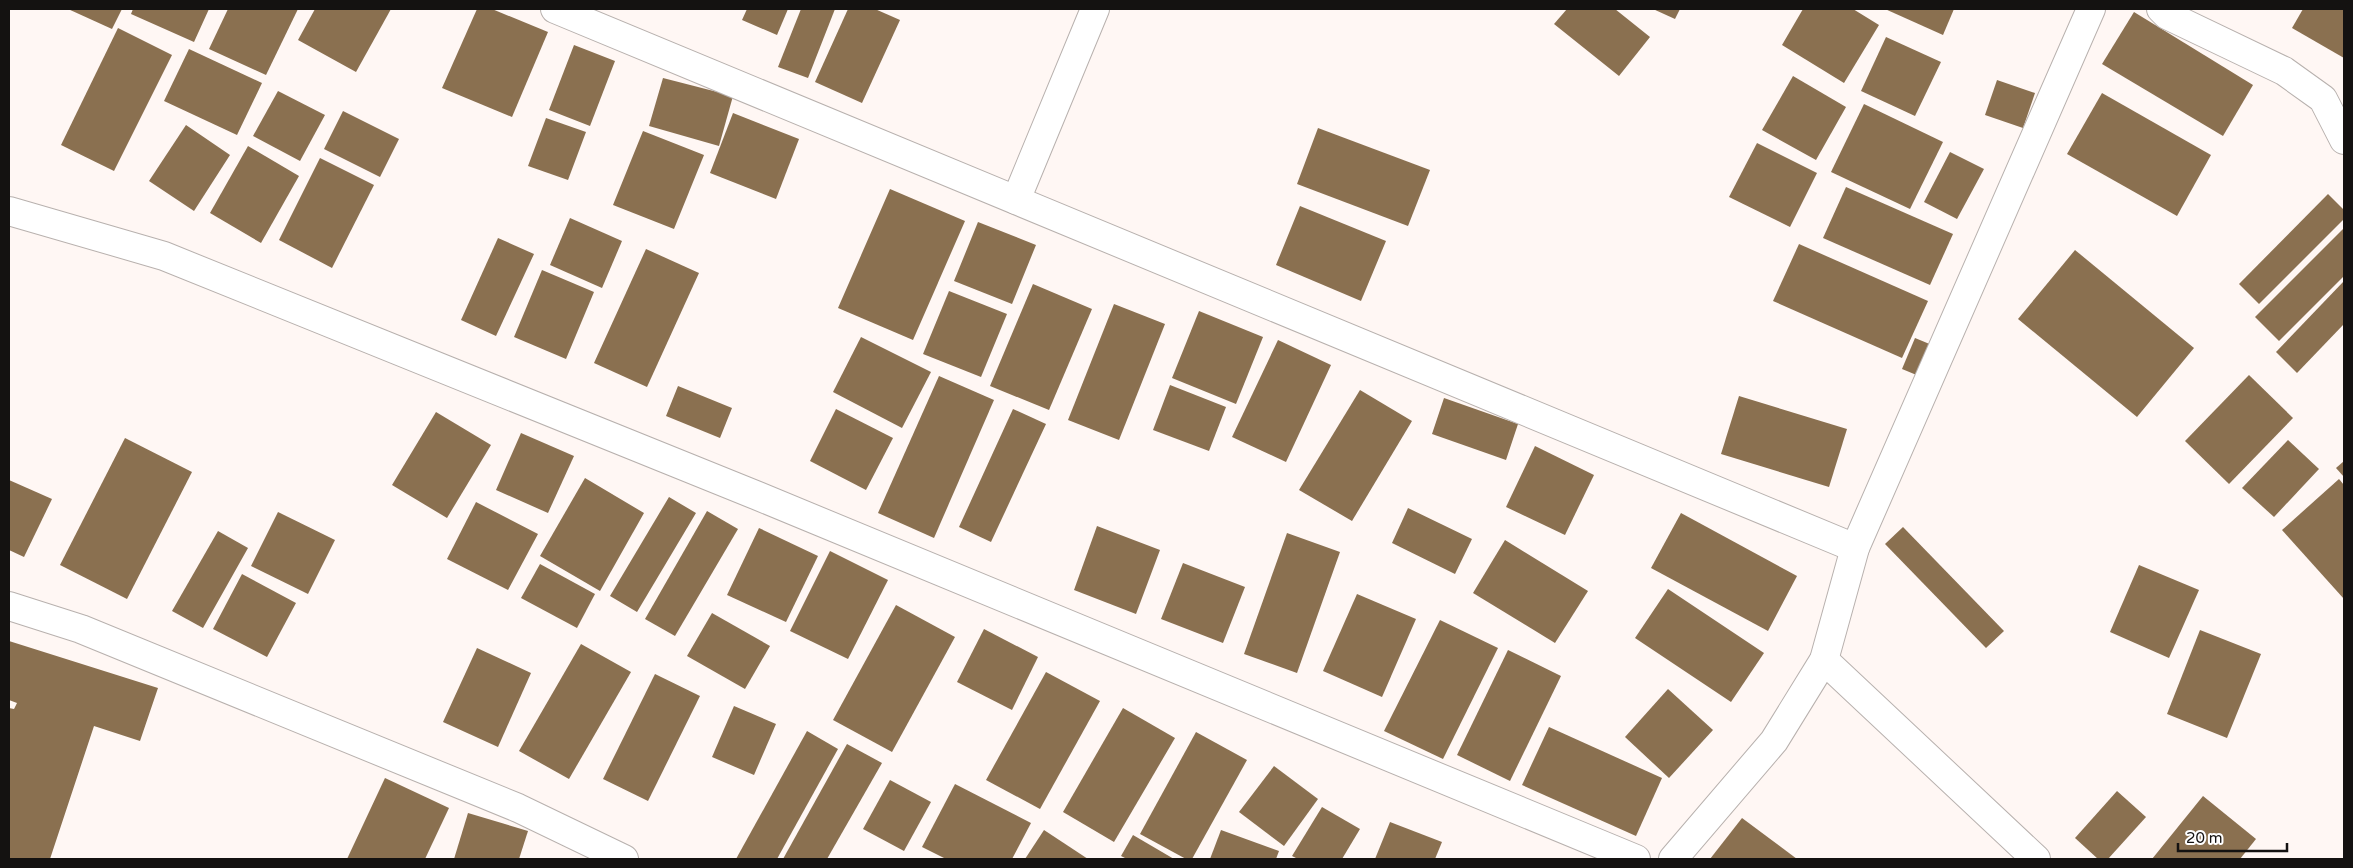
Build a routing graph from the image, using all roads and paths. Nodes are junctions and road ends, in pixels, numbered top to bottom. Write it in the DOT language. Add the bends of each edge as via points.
graph roads {
  1 [pos="556,9"];
  2 [pos="1095,9"];
  3 [pos="2091,9"];
  4 [pos="2161,9"];
  5 [pos="2344,140"];
  6 [pos="1016,200"];
  7 [pos="9,211"];
  8 [pos="1854,548"];
  9 [pos="9,606"];
  10 [pos="1824,660"];
  11 [pos="624,859"];
  12 [pos="1636,859"];
  13 [pos="1673,859"];
  14 [pos="2036,859"];
  1 -- 6 [label="street"];
  2 -- 6 [label="street"];
  3 -- 8 [label="street"];
  4 -- 5 [label="street" via="2167,15 2284,71 2322,99"];
  6 -- 8 [label="street"];
  7 -- 12 [label="street" via="173,260 758,496"];
  8 -- 10 [label="street"];
  9 -- 11 [label="street" via="81,629 518,808"];
  10 -- 13 [label="street" via="1774,741"];
  10 -- 14 [label="street"];
}
